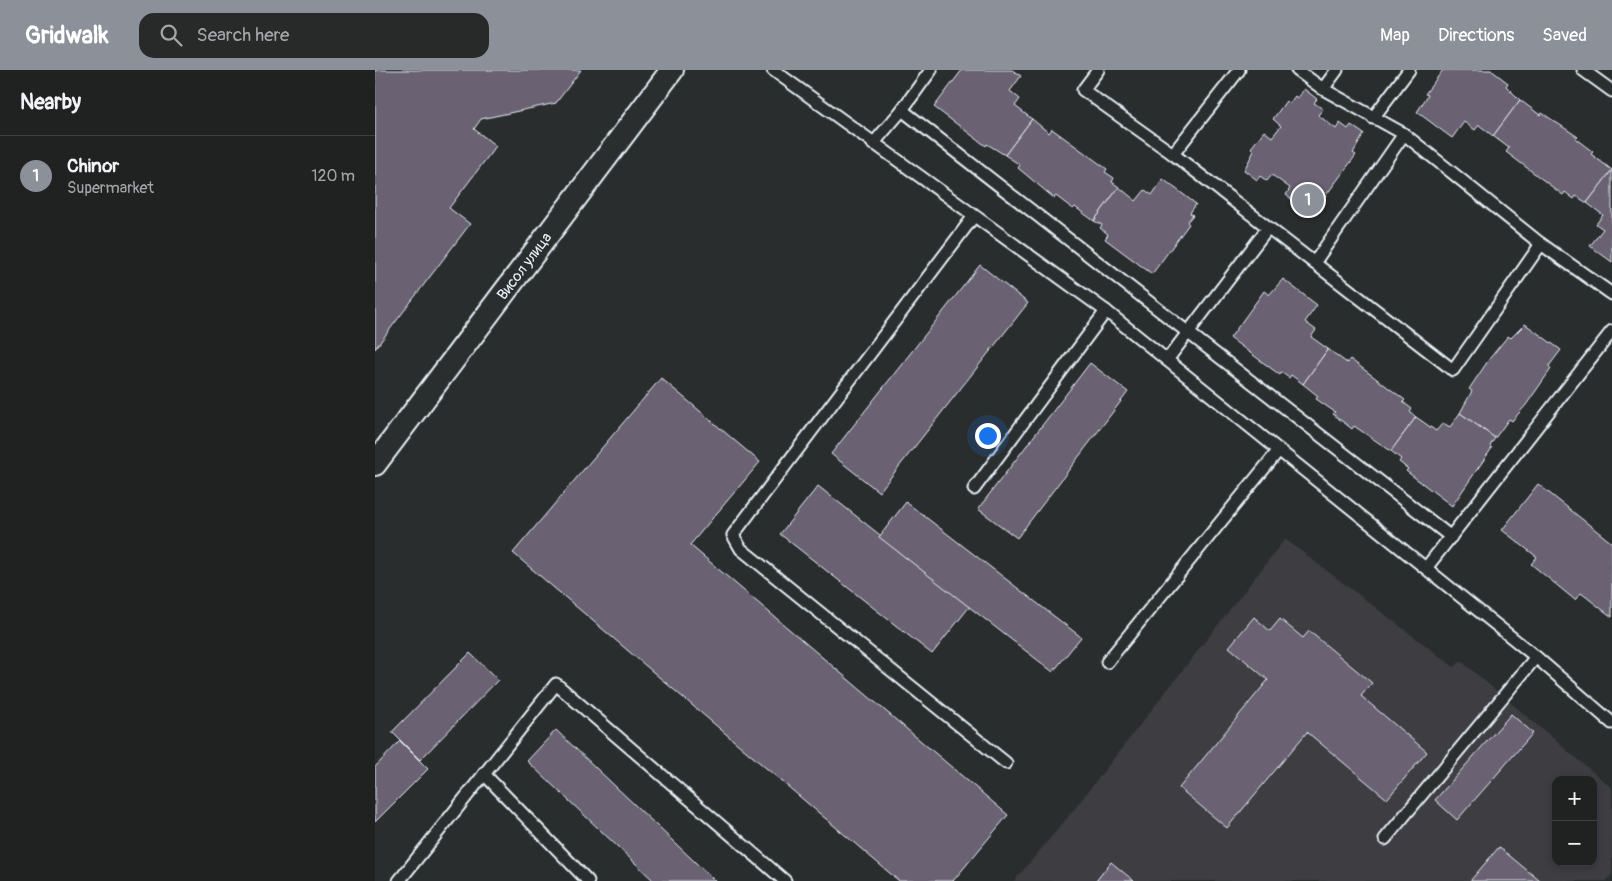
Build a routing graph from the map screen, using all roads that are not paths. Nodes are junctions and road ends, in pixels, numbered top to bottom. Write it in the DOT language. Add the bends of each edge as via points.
graph roads {
  1 [pos="672,70"];
  2 [pos="773,70"];
  3 [pos="931,70"];
  4 [pos="1098,70"];
  5 [pos="1239,70"];
  6 [pos="1297,70"];
  7 [pos="1337,70"];
  8 [pos="1409,70"];
  9 [pos="1583,70"];
  10 [pos="1323,90"];
  11 [pos="1612,91"];
  12 [pos="902,110"];
  13 [pos="1373,118"];
  14 [pos="1404,134"];
  15 [pos="873,144"];
  16 [pos="1173,154"];
  17 [pos="974,216"];
  18 [pos="1267,229"];
  19 [pos="1541,244"];
  20 [pos="1314,263"];
  21 [pos="1612,294"];
  22 [pos="1106,311"];
  23 [pos="1188,331"];
  24 [pos="1612,331"];
  25 [pos="1167,360"];
  26 [pos="1279,450"];
  27 [pos="375,464"];
  28 [pos="974,488"];
  29 [pos="1451,536"];
  30 [pos="1426,568"];
  31 [pos="1536,657"];
  32 [pos="1107,662"];
  33 [pos="1612,723"];
  34 [pos="1006,763"];
  35 [pos="484,774"];
  36 [pos="1385,840"];
  37 [pos="399,881"];
  38 [pos="588,881"];
  39 [pos="785,881"];
  1 -- 27 [label="street, Висол улица"];
  2 -- 15 [label="lane"];
  3 -- 12 [label="lane"];
  4 -- 16 [label="lane" via="1083,90"];
  5 -- 16 [label="lane"];
  6 -- 10 [label="lane"];
  7 -- 10 [label="lane"];
  8 -- 13 [label="lane"];
  9 -- 11 [label="lane"];
  10 -- 13 [label="lane"];
  12 -- 15 [label="lane"];
  12 -- 23 [label="lane"];
  13 -- 14 [label="lane"];
  14 -- 19 [label="lane"];
  14 -- 20 [label="lane"];
  15 -- 17 [label="lane"];
  16 -- 18 [label="lane"];
  17 -- 22 [label="lane"];
  17 -- 34 [label="lane" via="733,535 741,549"];
  18 -- 20 [label="lane"];
  18 -- 23 [label="lane"];
  19 -- 20 [label="lane" via="1453,370"];
  19 -- 21 [label="lane"];
  22 -- 25 [label="lane"];
  22 -- 28 [label="lane"];
  23 -- 25 [label="lane"];
  23 -- 29 [label="lane"];
  24 -- 29 [label="lane"];
  25 -- 26 [label="lane"];
  26 -- 30 [label="lane"];
  26 -- 32 [label="lane"];
  29 -- 30 [label="lane"];
  30 -- 31 [label="lane"];
  31 -- 33 [label="lane"];
  31 -- 36 [label="lane"];
  35 -- 37 [label="lane"];
  35 -- 38 [label="lane"];
  35 -- 39 [label="lane" via="556,684"];
}
